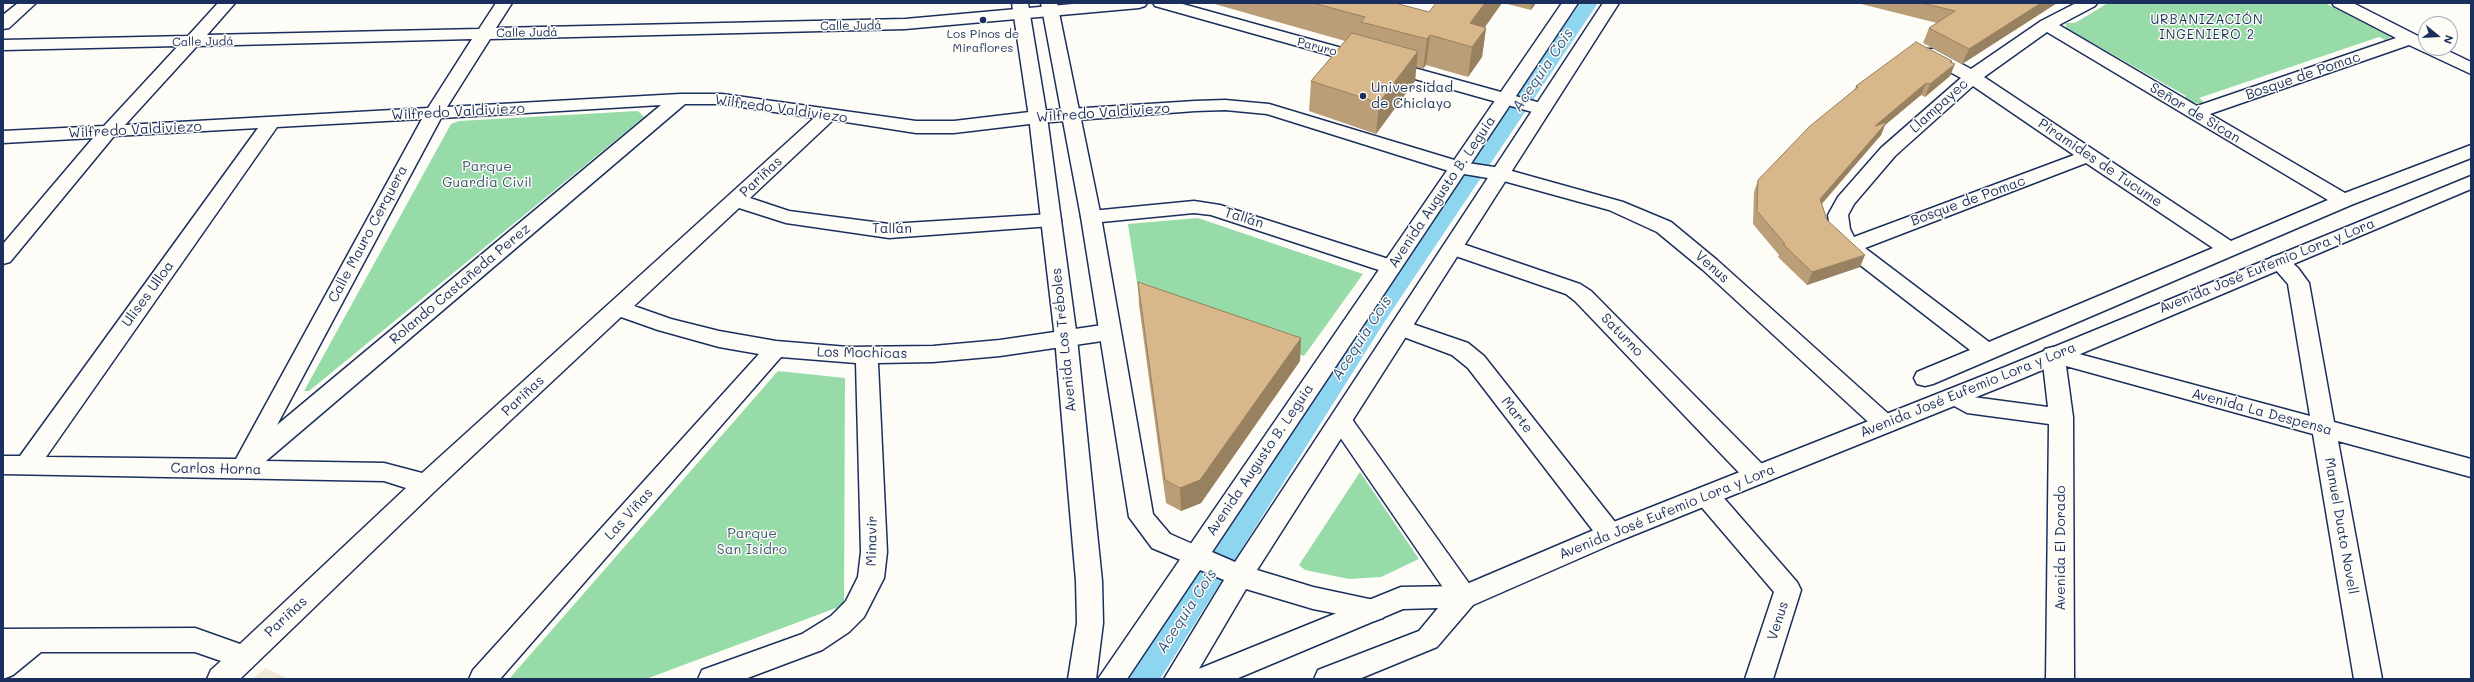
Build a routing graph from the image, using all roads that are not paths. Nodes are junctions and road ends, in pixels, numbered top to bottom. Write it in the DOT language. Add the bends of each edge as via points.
graph roads {
  1 [pos="28,3"];
  2 [pos="227,3"];
  3 [pos="504,3"];
  4 [pos="1139,3"];
  5 [pos="1161,3"];
  6 [pos="1570,3"];
  7 [pos="1610,3"];
  8 [pos="2089,3"];
  9 [pos="2340,3"];
  10 [pos="1049,7"];
  11 [pos="1021,8"];
  12 [pos="3,24"];
  13 [pos="2047,25"];
  14 [pos="483,34"];
  15 [pos="190,42"];
  16 [pos="2418,43"];
  17 [pos="3,45"];
  18 [pos="1917,48"];
  19 [pos="2445,56"];
  20 [pos="2471,69"];
  21 [pos="1972,77"];
  22 [pos="680,99"];
  23 [pos="1507,99"];
  24 [pos="1541,109"];
  25 [pos="434,113"];
  26 [pos="2195,113"];
  27 [pos="1072,115"];
  28 [pos="826,116"];
  29 [pos="1038,117"];
  30 [pos="271,123"];
  31 [pos="108,132"];
  32 [pos="3,137"];
  33 [pos="2471,151"];
  34 [pos="2088,156"];
  35 [pos="1460,168"];
  36 [pos="1501,174"];
  37 [pos="2471,182"];
  38 [pos="736,200"];
  39 [pos="2344,201"];
  40 [pos="1091,217"];
  41 [pos="1051,220"];
  42 [pos="1849,246"];
  43 [pos="1454,248"];
  44 [pos="2229,249"];
  45 [pos="3,256"];
  46 [pos="2279,262"];
  47 [pos="1391,267"];
  48 [pos="618,308"];
  49 [pos="1401,328"];
  50 [pos="1109,332"];
  51 [pos="1066,338"];
  52 [pos="776,349"];
  53 [pos="1986,351"];
  54 [pos="867,355"];
  55 [pos="2053,355"];
  56 [pos="1925,378"];
  57 [pos="1955,396"];
  58 [pos="2061,417"];
  59 [pos="1340,421"];
  60 [pos="1885,424"];
  61 [pos="2325,429"];
  62 [pos="14,466"];
  63 [pos="2471,468"];
  64 [pos="240,469"];
  65 [pos="1757,475"];
  66 [pos="426,484"];
  67 [pos="1707,496"];
  68 [pos="1610,534"];
  69 [pos="1196,556"];
  70 [pos="1239,575"];
  71 [pos="1464,597"];
  72 [pos="1374,610"];
  73 [pos="3,641"];
  74 [pos="35,641"];
  75 [pos="244,657"];
  76 [pos="3,667"];
  77 [pos="221,679"];
  78 [pos="482,679"];
  79 [pos="712,679"];
  80 [pos="1082,679"];
  81 [pos="1112,679"];
  82 [pos="1178,679"];
  83 [pos="1206,679"];
  84 [pos="1328,679"];
  85 [pos="1759,679"];
  86 [pos="2060,679"];
  87 [pos="2368,679"];
  1 -- 12 [label="street"];
  2 -- 15 [label="street"];
  3 -- 14 [label="street, Calle Mauro Cerquera"];
  4 -- 10 [label="street, Calle Judá"];
  5 -- 23 [label="street, Paruro"];
  6 -- 23 [label="street, Avenida Augusto B. Leguia"];
  7 -- 24 [label="street"];
  8 -- 13 [label="street, Llampayec"];
  9 -- 16 [label="street"];
  10 -- 11 [label="street, Calle Judá"];
  10 -- 27 [label="street"];
  11 -- 14 [label="street, Calle Judá" via="905,24"];
  11 -- 29 [label="street, Avenida Los Tréboles"];
  13 -- 21 [label="street, Llampayec"];
  13 -- 26 [label="street, Señor de Sican"];
  14 -- 15 [label="street, Calle Judá"];
  14 -- 25 [label="street, Calle Mauro Cerquera"];
  15 -- 17 [label="street, Calle Judá"];
  15 -- 31 [label="street"];
  16 -- 26 [label="street, Bosque de Pomac"];
  18 -- 21 [label="street, Piramides de Tucume"];
  19 -- 20 [label="street"];
  21 -- 34 [label="street, Piramides de Tucume"];
  21 -- 42 [label="street, Llampayec" via="1888,152 1844,201 1838,215 1840,229"];
  22 -- 25 [label="street, Wilfredo Valdiviezo"];
  22 -- 28 [label="street, Wilfredo Valdiviezo" via="722,99"];
  22 -- 64 [label="street, Rolando Castañeda Perez"];
  23 -- 24 [label="street, Paruro"];
  23 -- 35 [label="street, Avenida Augusto B. Leguia"];
  24 -- 36 [label="street"];
  25 -- 30 [label="street, Wilfredo Valdiviezo"];
  25 -- 64 [label="street, Calle Mauro Cerquera"];
  26 -- 39 [label="street, Señor de Sican"];
  27 -- 29 [label="street, Wilfredo Valdiviezo"];
  27 -- 35 [label="street, Wilfredo Valdiviezo" via="1225,105 1269,109"];
  27 -- 40 [label="street"];
  28 -- 29 [label="street, Wilfredo Valdiviezo" via="916,127 969,125"];
  28 -- 38 [label="street, Pariñas"];
  29 -- 41 [label="street, Avenida Los Tréboles"];
  30 -- 31 [label="street, Wilfredo Valdiviezo"];
  30 -- 62 [label="street, Ulises Ulloa"];
  31 -- 32 [label="street, Wilfredo Valdiviezo"];
  31 -- 45 [label="street"];
  33 -- 39 [label="street"];
  34 -- 42 [label="street, Bosque de Pomac"];
  34 -- 44 [label="street, Piramides de Tucume"];
  35 -- 36 [label="street, Wilfredo Valdiviezo"];
  35 -- 47 [label="street, Avenida Augusto B. Leguia"];
  36 -- 43 [label="street"];
  36 -- 60 [label="street, Venus" via="1616,206 1664,227 1710,265"];
  37 -- 46 [label="street, Avenida José Eufemio Lora y Lora"];
  38 -- 41 [label="street, Tallán" via="786,217 890,231"];
  38 -- 48 [label="street, Pariñas"];
  39 -- 44 [label="street"];
  40 -- 47 [label="street, Tallán" via="1194,207 1213,209"];
  40 -- 50 [label="street"];
  41 -- 51 [label="street, Avenida Los Tréboles"];
  42 -- 53 [label="street"];
  43 -- 49 [label="street"];
  43 -- 65 [label="street, Saturno" via="1573,288"];
  44 -- 53 [label="street"];
  46 -- 55 [label="street, Avenida José Eufemio Lora y Lora"];
  46 -- 61 [label="street, Manuel Duato Novell" via="2292,273 2298,283"];
  47 -- 69 [label="street, Avenida Augusto B. Leguia"];
  48 -- 52 [label="street, Los Mochicas" via="666,325 719,339"];
  48 -- 66 [label="street, Pariñas"];
  49 -- 59 [label="street"];
  49 -- 68 [label="street, Marte" via="1460,349 1476,362"];
  50 -- 51 [label="street, Los Mochicas"];
  50 -- 69 [label="street" via="1141,517 1161,541"];
  51 -- 54 [label="street, Los Mochicas" via="1000,348 933,354"];
  51 -- 80 [label="street, Avenida Los Tréboles" via="1089,582 1090,623"];
  52 -- 54 [label="street, Los Mochicas"];
  52 -- 78 [label="street, Las Viñas"];
  53 -- 56 [label="street"];
  54 -- 79 [label="street, Minavir" via="874,552 871,578 855,609 840,624 812,642"];
  55 -- 57 [label="street, Avenida José Eufemio Lora y Lora"];
  55 -- 58 [label="street, Avenida El Dorado"];
  55 -- 61 [label="street, Avenida La Despensa"];
  57 -- 58 [label="street" via="1967,404 1982,407"];
  57 -- 60 [label="street, Avenida José Eufemio Lora y Lora"];
  58 -- 86 [label="street, Avenida El Dorado"];
  59 -- 70 [label="street"];
  59 -- 71 [label="street"];
  60 -- 65 [label="street, Avenida José Eufemio Lora y Lora"];
  61 -- 63 [label="street, Avenida La Despensa"];
  61 -- 87 [label="street, Manuel Duato Novell"];
  62 -- 64 [label="street, Carlos Horna"];
  64 -- 66 [label="street, Carlos Horna" via="384,472"];
  65 -- 67 [label="street, Avenida José Eufemio Lora y Lora"];
  66 -- 75 [label="street, Pariñas"];
  67 -- 68 [label="street, Avenida José Eufemio Lora y Lora"];
  67 -- 85 [label="street, Venus" via="1788,590"];
  68 -- 71 [label="street, Avenida José Eufemio Lora y Lora"];
  69 -- 70 [label="street"];
  69 -- 81 [label="street, Avenida Augusto B. Leguia"];
  70 -- 72 [label="street" via="1313,598"];
  70 -- 82 [label="street"];
  71 -- 72 [label="street, Avenida José Eufemio Lora y Lora" via="1401,598"];
  71 -- 84 [label="street, Avenida José Eufemio Lora y Lora" via="1428,640"];
  72 -- 83 [label="street, Avenida José Eufemio Lora y Lora"];
  73 -- 74 [label="street"];
  74 -- 75 [label="street" via="195,640"];
  74 -- 76 [label="street"];
  75 -- 77 [label="street, Pariñas"];
}
